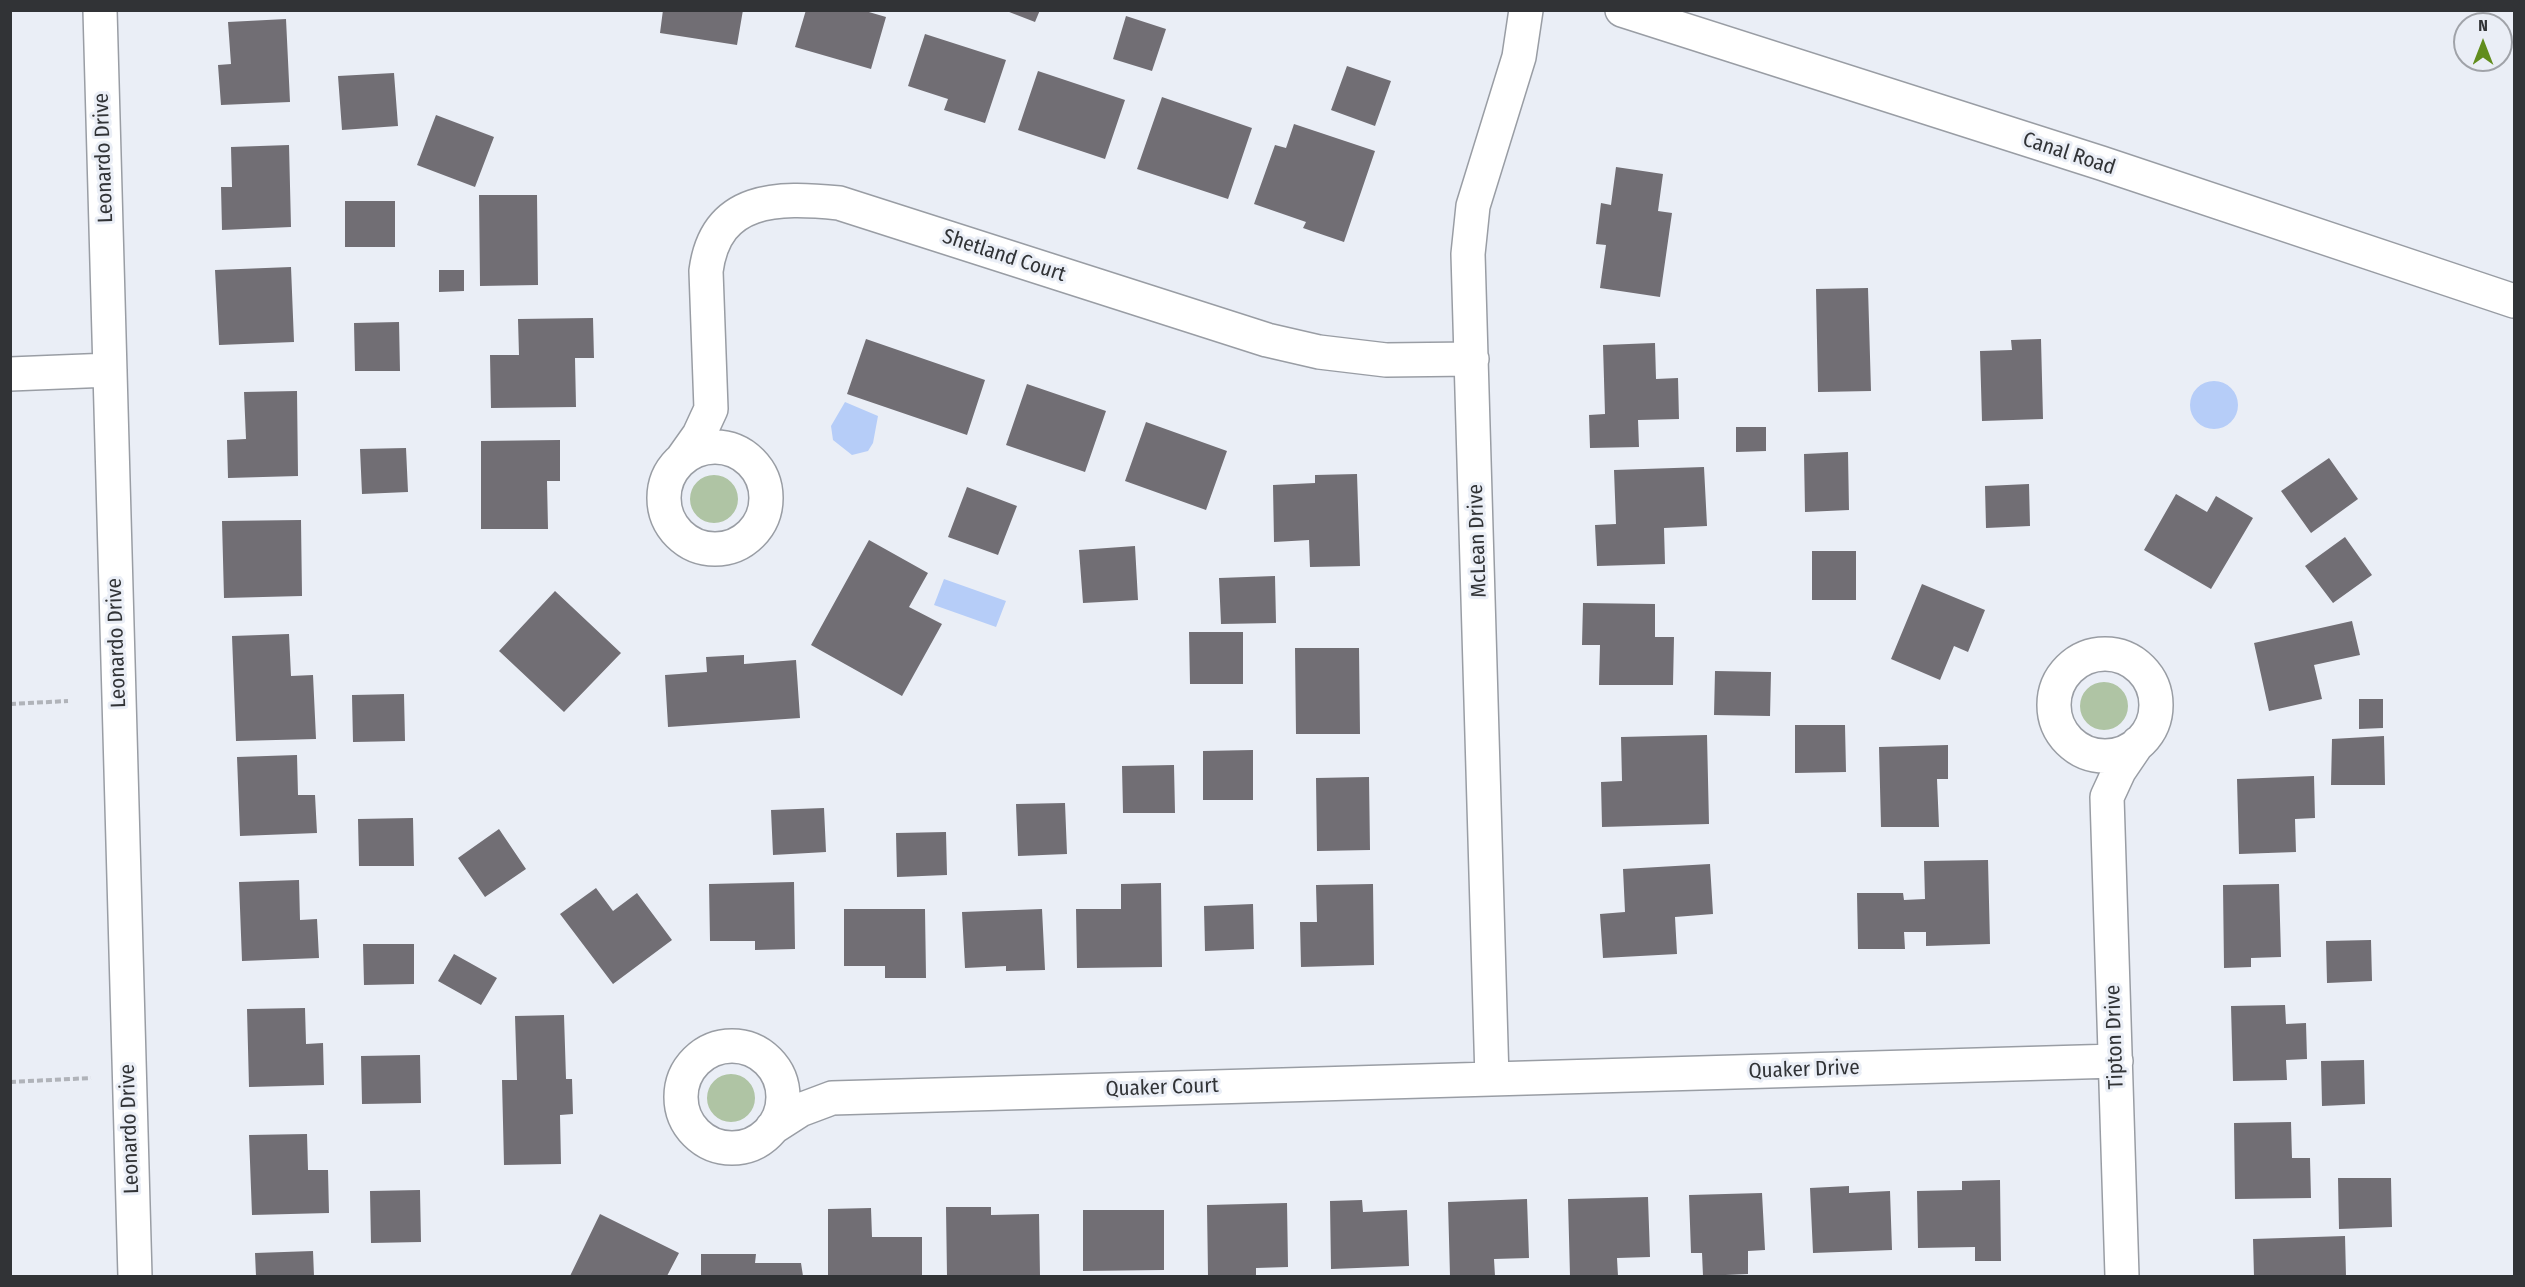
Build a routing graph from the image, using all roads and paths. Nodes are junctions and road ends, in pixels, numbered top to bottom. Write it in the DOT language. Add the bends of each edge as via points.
graph roads {
  1 [pos="100,10"];
  2 [pos="1526,10"];
  3 [pos="1622,10"];
  4 [pos="2514,301"];
  5 [pos="1472,359"];
  6 [pos="110,370"];
  7 [pos="10,374"];
  8 [pos="711,409"];
  9 [pos="743,456"];
  10 [pos="682,459"];
  11 [pos="68,701"];
  12 [pos="10,704"];
  13 [pos="2138,743"];
  14 [pos="2073,744"];
  15 [pos="2107,797"];
  16 [pos="2116,1061"];
  17 [pos="774,1068"];
  18 [pos="102,1078"];
  19 [pos="1492,1079"];
  20 [pos="10,1082"];
  21 [pos="832,1098"];
  22 [pos="772,1128"];
  23 [pos="135,1276"];
  24 [pos="2122,1276"];
  1 -- 6 [label="street, Leonardo Drive"];
  2 -- 5 [label="street, McLean Drive" via="1519,57 1473,206 1468,254"];
  3 -- 4 [label="street, Canal Road"];
  5 -- 8 [label="street, Shetland Court" via="1386,360 1319,352 1267,340 839,203 777,200 753,205 732,219 709,251 706,271"];
  5 -- 19 [label="street, McLean Drive"];
  6 -- 7 [label="street"];
  6 -- 23 [label="street, Leonardo Drive"];
  8 -- 9 [label="street, Shetland Court" via="724,434"];
  8 -- 10 [label="street, Shetland Court"];
  9 -- 10 [label="street" via="712,447"];
  9 -- 10 [label="street, Shetland Court" via="763,480 764,512 746,539 712,549 694,545 669,522 664,487"];
  11 -- 12 [label="path"];
  13 -- 14 [label="street" via="2106,756 2088,753"];
  13 -- 14 [label="street, Tipton Drive" via="2150,730 2155,715 2151,683 2142,669 2129,660 2114,654 2098,654 2082,658 2069,668 2059,680 2054,697 2061,731"];
  13 -- 15 [label="street, Tipton Drive"];
  14 -- 15 [label="street, Tipton Drive"];
  15 -- 16 [label="street, Tipton Drive"];
  16 -- 19 [label="street, Quaker Drive"];
  16 -- 24 [label="street, Tipton Drive"];
  17 -- 21 [label="street, Quaker Court" via="799,1085"];
  17 -- 22 [label="street" via="783,1098"];
  17 -- 22 [label="street, Quaker Court" via="749,1049 717,1048 691,1066 683,1082 681,1099 684,1117 694,1131 725,1148 743,1147"];
  18 -- 20 [label="path"];
  19 -- 21 [label="street, Quaker Court"];
  21 -- 22 [label="street, Quaker Court" via="800,1110"];
}
